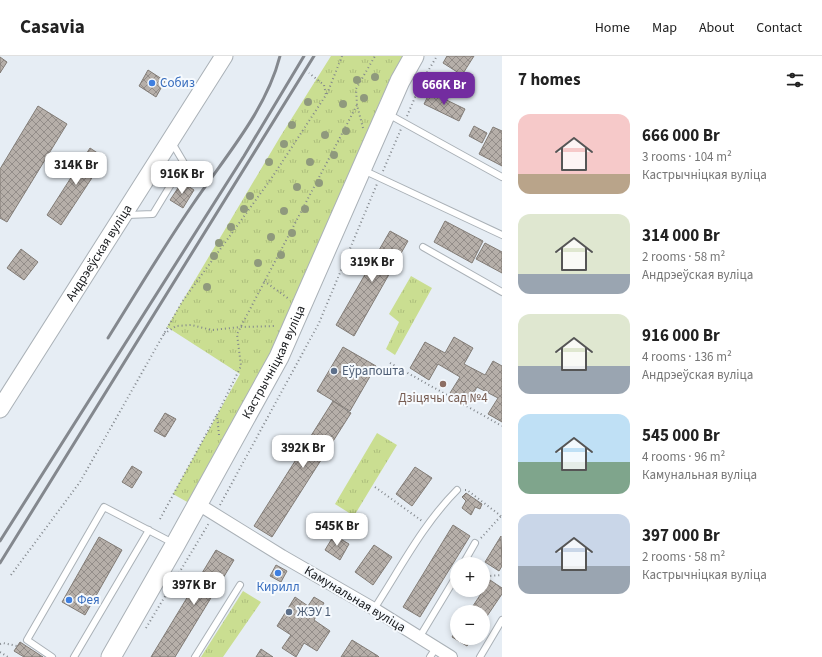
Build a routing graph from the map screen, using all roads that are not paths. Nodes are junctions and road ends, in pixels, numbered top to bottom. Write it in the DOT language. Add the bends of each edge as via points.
graph roads {
  1 [pos="224,56"];
  2 [pos="414,56"];
  3 [pos="386,113"];
  4 [pos="170,140"];
  5 [pos="361,169"];
  6 [pos="502,177"];
  7 [pos="122,216"];
  8 [pos="502,234"];
  9 [pos="423,247"];
  10 [pos="502,292"];
  11 [pos="0,409"];
  12 [pos="457,490"];
  13 [pos="198,504"];
  14 [pos="149,530"];
  15 [pos="476,543"];
  16 [pos="175,544"];
  17 [pos="467,557"];
  18 [pos="240,585"];
  19 [pos="450,587"];
  20 [pos="374,609"];
  21 [pos="502,620"];
  22 [pos="419,638"];
  23 [pos="433,652"];
  24 [pos="52,657"];
  25 [pos="74,657"];
  26 [pos="111,657"];
  27 [pos="195,657"];
  28 [pos="451,657"];
  29 [pos="480,657"];
  1 -- 4 [label="main road, Андрэеўская вуліца"];
  2 -- 3 [label="main road, Кастрычніцкая вуліца"];
  3 -- 5 [label="main road, Кастрычніцкая вуліца"];
  3 -- 6 [label="lane"];
  4 -- 7 [label="main road, Андрэеўская вуліца"];
  4 -- 7 [label="lane" via="184,163 153,214"];
  5 -- 8 [label="lane"];
  5 -- 13 [label="main road, Кастрычніцкая вуліца" via="279,358"];
  7 -- 11 [label="main road, Андрэеўская вуліца"];
  9 -- 10 [label="lane"];
  12 -- 20 [label="lane" via="428,525"];
  13 -- 16 [label="main road, Кастрычніцкая вуліца"];
  13 -- 20 [label="street, Камунальная вуліца"];
  14 -- 16 [label="lane"];
  14 -- 24 [label="lane" via="104,507 27,640"];
  14 -- 25 [label="lane"];
  15 -- 17 [label="lane"];
  16 -- 26 [label="main road, Кастрычніцкая вуліца"];
  18 -- 27 [label="lane"];
  19 -- 22 [label="lane"];
  20 -- 22 [label="street, Камунальная вуліца"];
  21 -- 29 [label="lane"];
  22 -- 23 [label="street, Камунальная вуліца"];
  23 -- 28 [label="street, Камунальная вуліца"];
}
